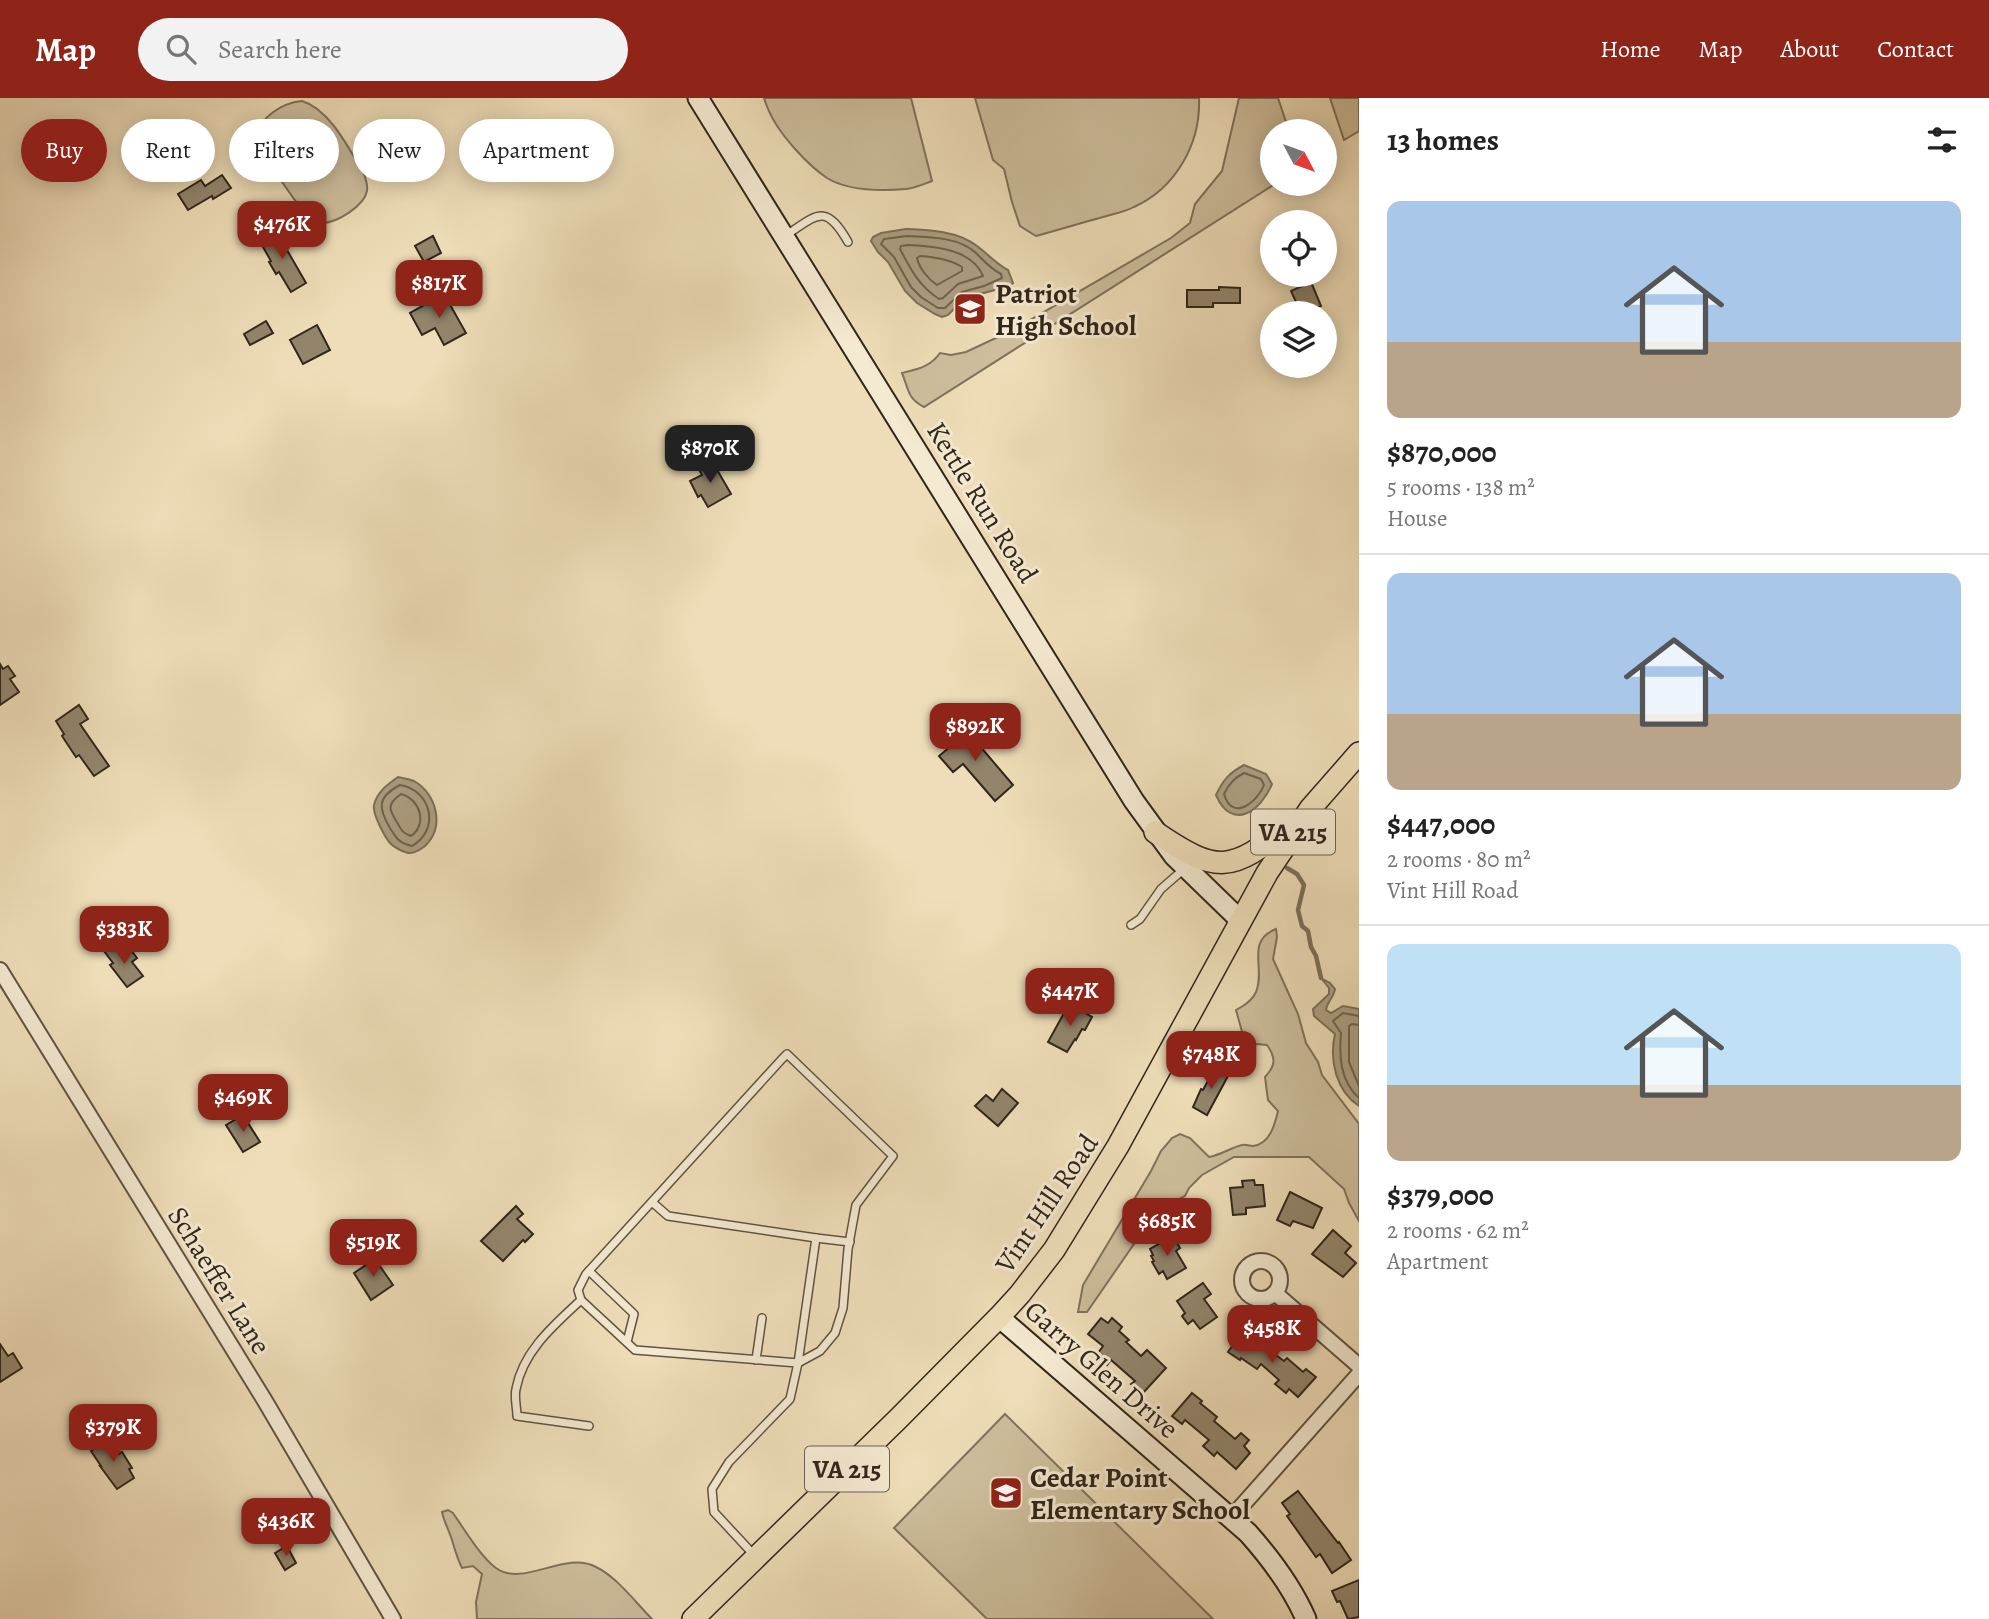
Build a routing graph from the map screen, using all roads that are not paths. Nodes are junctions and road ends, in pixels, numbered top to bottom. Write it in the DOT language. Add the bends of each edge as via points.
graph roads {
  1 [pos="698,98"];
  2 [pos="784,237"];
  3 [pos="848,242"];
  4 [pos="1359,752"];
  5 [pos="1310,809"];
  6 [pos="1155,832"];
  7 [pos="1185,868"];
  8 [pos="1240,920"];
  9 [pos="1131,925"];
  10 [pos="0,970"];
  11 [pos="652,1202"];
  12 [pos="816,1238"];
  13 [pos="849,1242"];
  14 [pos="589,1270"];
  15 [pos="1275,1293"];
  16 [pos="581,1300"];
  17 [pos="999,1317"];
  18 [pos="762,1318"];
  19 [pos="627,1342"];
  20 [pos="756,1360"];
  21 [pos="798,1363"];
  22 [pos="1359,1366"];
  23 [pos="1359,1374"];
  24 [pos="589,1426"];
  25 [pos="1231,1518"];
  26 [pos="757,1558"];
  27 [pos="393,1619"];
  28 [pos="694,1619"];
  29 [pos="1306,1619"];
  1 -- 2 [label="street, Kettle Run Road"];
  2 -- 3 [label="lane" via="822,216 836,223"];
  2 -- 6 [label="street, Kettle Run Road"];
  4 -- 5 [label="main road, Vint Hill Road / VA 215"];
  5 -- 6 [label="main road" via="1252,854 1232,861 1197,858"];
  5 -- 8 [label="main road, Vint Hill Road / VA 215"];
  6 -- 7 [label="street, Kettle Run Road"];
  7 -- 8 [label="street, Kettle Run Road"];
  7 -- 9 [label="lane"];
  8 -- 17 [label="main road, Vint Hill Road / VA 215" via="1080,1210"];
  10 -- 27 [label="street, Schaeffer Lane"];
  11 -- 12 [label="lane" via="668,1216"];
  11 -- 13 [label="lane" via="787,1054 893,1156 856,1205"];
  11 -- 14 [label="lane"];
  12 -- 13 [label="lane"];
  12 -- 21 [label="lane"];
  13 -- 21 [label="lane" via="844,1308 835,1333 820,1351"];
  14 -- 16 [label="lane" via="578,1290"];
  14 -- 19 [label="lane" via="634,1314"];
  15 -- 22 [label="street"];
  16 -- 19 [label="lane"];
  16 -- 24 [label="lane" via="525,1360 515,1391 517,1416"];
  17 -- 25 [label="street, Garry Glen Drive"];
  17 -- 26 [label="main road, Vint Hill Road / VA 215"];
  18 -- 20 [label="lane"];
  19 -- 20 [label="lane" via="635,1350"];
  20 -- 21 [label="lane"];
  21 -- 26 [label="lane" via="790,1399 729,1462 712,1489 714,1512"];
  23 -- 25 [label="street"];
  25 -- 29 [label="street, Garry Glen Drive" via="1279,1571"];
  26 -- 28 [label="main road, Vint Hill Road / VA 215"];
}
